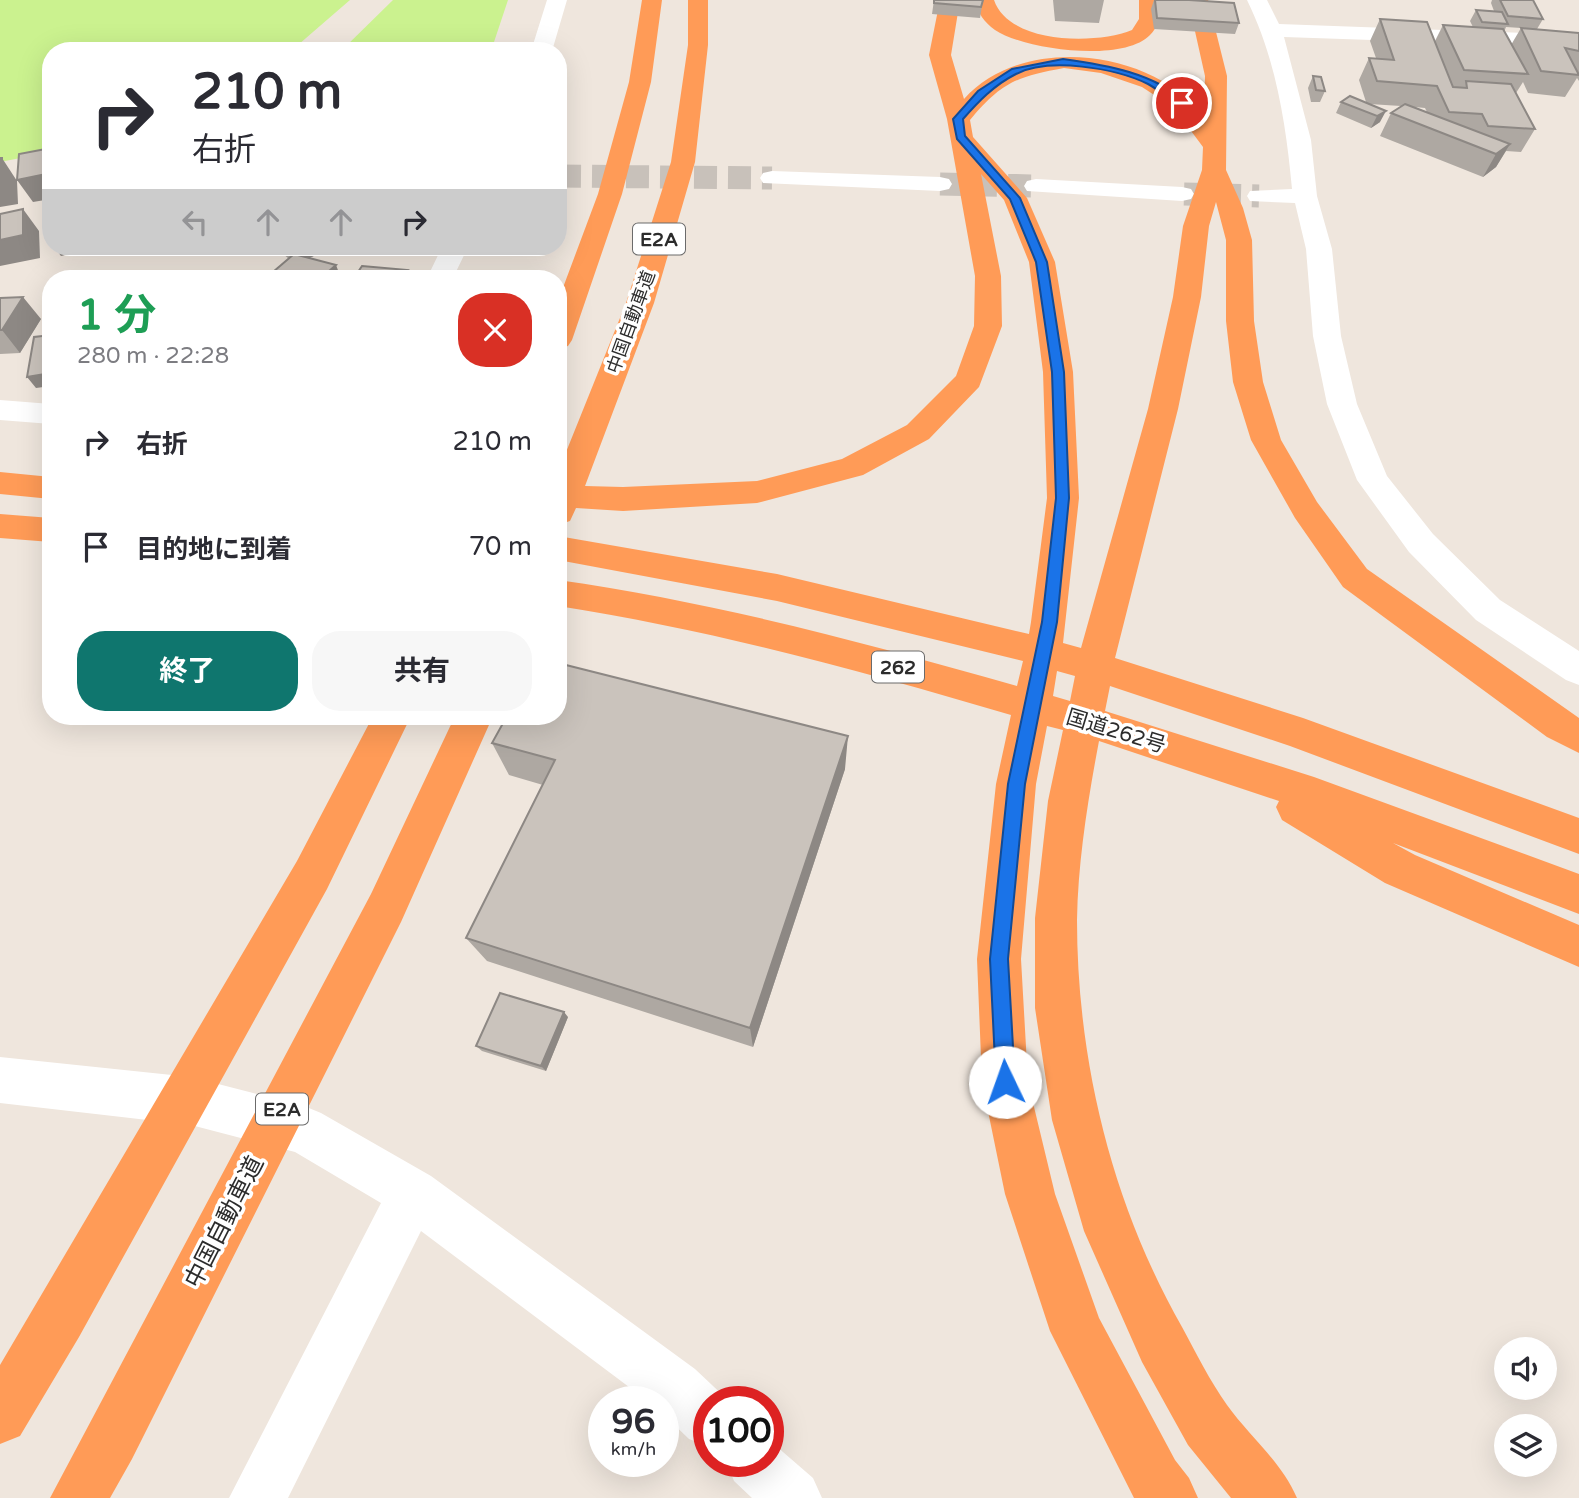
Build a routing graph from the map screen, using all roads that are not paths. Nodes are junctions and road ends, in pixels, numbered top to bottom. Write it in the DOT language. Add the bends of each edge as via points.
graph roads {
  1 [pos="556,0"];
  2 [pos="652,0"];
  3 [pos="698,0"];
  4 [pos="710,0"];
  5 [pos="950,0"];
  6 [pos="984,0"];
  7 [pos="1149,0"];
  8 [pos="1198,0"];
  9 [pos="1257,0"];
  10 [pos="1272,30"];
  11 [pos="1579,41"];
  12 [pos="544,42"];
  13 [pos="698,46"];
  14 [pos="959,128"];
  15 [pos="1213,158"];
  16 [pos="772,178"];
  17 [pos="940,184"];
  18 [pos="1036,186"];
  19 [pos="1182,194"];
  20 [pos="1259,196"];
  21 [pos="1306,196"];
  22 [pos="567,315"];
  23 [pos="0,410"];
  24 [pos="42,413"];
  25 [pos="0,468"];
  26 [pos="42,470"];
  27 [pos="0,483"];
  28 [pos="42,487"];
  29 [pos="567,490"];
  30 [pos="567,496"];
  31 [pos="0,526"];
  32 [pos="42,529"];
  33 [pos="567,549"];
  34 [pos="567,594"];
  35 [pos="1579,670"];
  36 [pos="387,725"];
  37 [pos="470,725"];
  38 [pos="1579,737"];
  39 [pos="1232,768"];
  40 [pos="1579,836"];
  41 [pos="1579,894"];
  42 [pos="1579,946"];
  43 [pos="0,1080"];
  44 [pos="412,1194"];
  45 [pos="693,1404"];
  46 [pos="0,1416"];
  47 [pos="771,1477"];
  48 [pos="263,1488"];
  49 [pos="79,1498"];
  50 [pos="793,1498"];
  51 [pos="1169,1498"];
  52 [pos="1268,1498"];
  1 -- 12 [label="street"];
  2 -- 22 [label="highway, E2A" via="640,82 610,194"];
  3 -- 13 [label="highway, 中国自動車道 / E2A"];
  4 -- 13 [label="highway"];
  5 -- 14 [label="highway" via="940,55"];
  6 -- 7 [label="highway" via="989,14 1005,28 1031,38 1081,46 1140,33 1148,22"];
  8 -- 15 [label="highway" via="1216,76"];
  9 -- 10 [label="street"];
  10 -- 11 [label="street"];
  10 -- 21 [label="street" via="1296,127"];
  13 -- 29 [label="highway, 中国自動車道 / E2A" via="683,162 640,303"];
  14 -- 15 [label="highway" via="981,93 1015,71 1063,62 1104,67 1150,82 1182,103"];
  14 -- 30 [label="highway" via="988,276 988,326 969,380 918,432 852,467 757,492 623,499"];
  14 -- 51 [label="highway" via="1015,198 1042,262 1058,372 1063,498 1049,622 1016,784 999,959 1005,1082 1030,1194 1077,1331 1155,1480"];
  15 -- 38 [label="highway" via="1239,240 1240,321 1248,383 1266,440 1306,510 1356,578"];
  15 -- 52 [label="highway" via="1163,409 1101,638 1068,801 1056,918 1058,1008 1076,1120 1110,1231 1161,1343 1208,1425"];
  16 -- 17 [label="street"];
  18 -- 19 [label="street"];
  20 -- 21 [label="street"];
  21 -- 35 [label="street" via="1319,249 1327,336 1342,404 1373,480 1421,543 1488,610"];
  23 -- 24 [label="street"];
  25 -- 26 [label="highway"];
  27 -- 28 [label="highway"];
  31 -- 32 [label="highway"];
  33 -- 40 [label="highway, 262" via="652,562 929,622 1136,679 1366,756"];
  34 -- 39 [label="highway, 国道262号 / 262" via="632,604 835,649"];
  36 -- 46 [label="highway" via="305,887"];
  37 -- 49 [label="highway, 中国自動車道 / E2A" via="386,908"];
  39 -- 41 [label="highway, 国道262号 / 262" via="1314,794"];
  39 -- 42 [label="highway" via="1400,869"];
  43 -- 44 [label="street" via="191,1101 304,1130"];
  44 -- 45 [label="street"];
  44 -- 48 [label="street"];
  47 -- 50 [label="street"];
}
